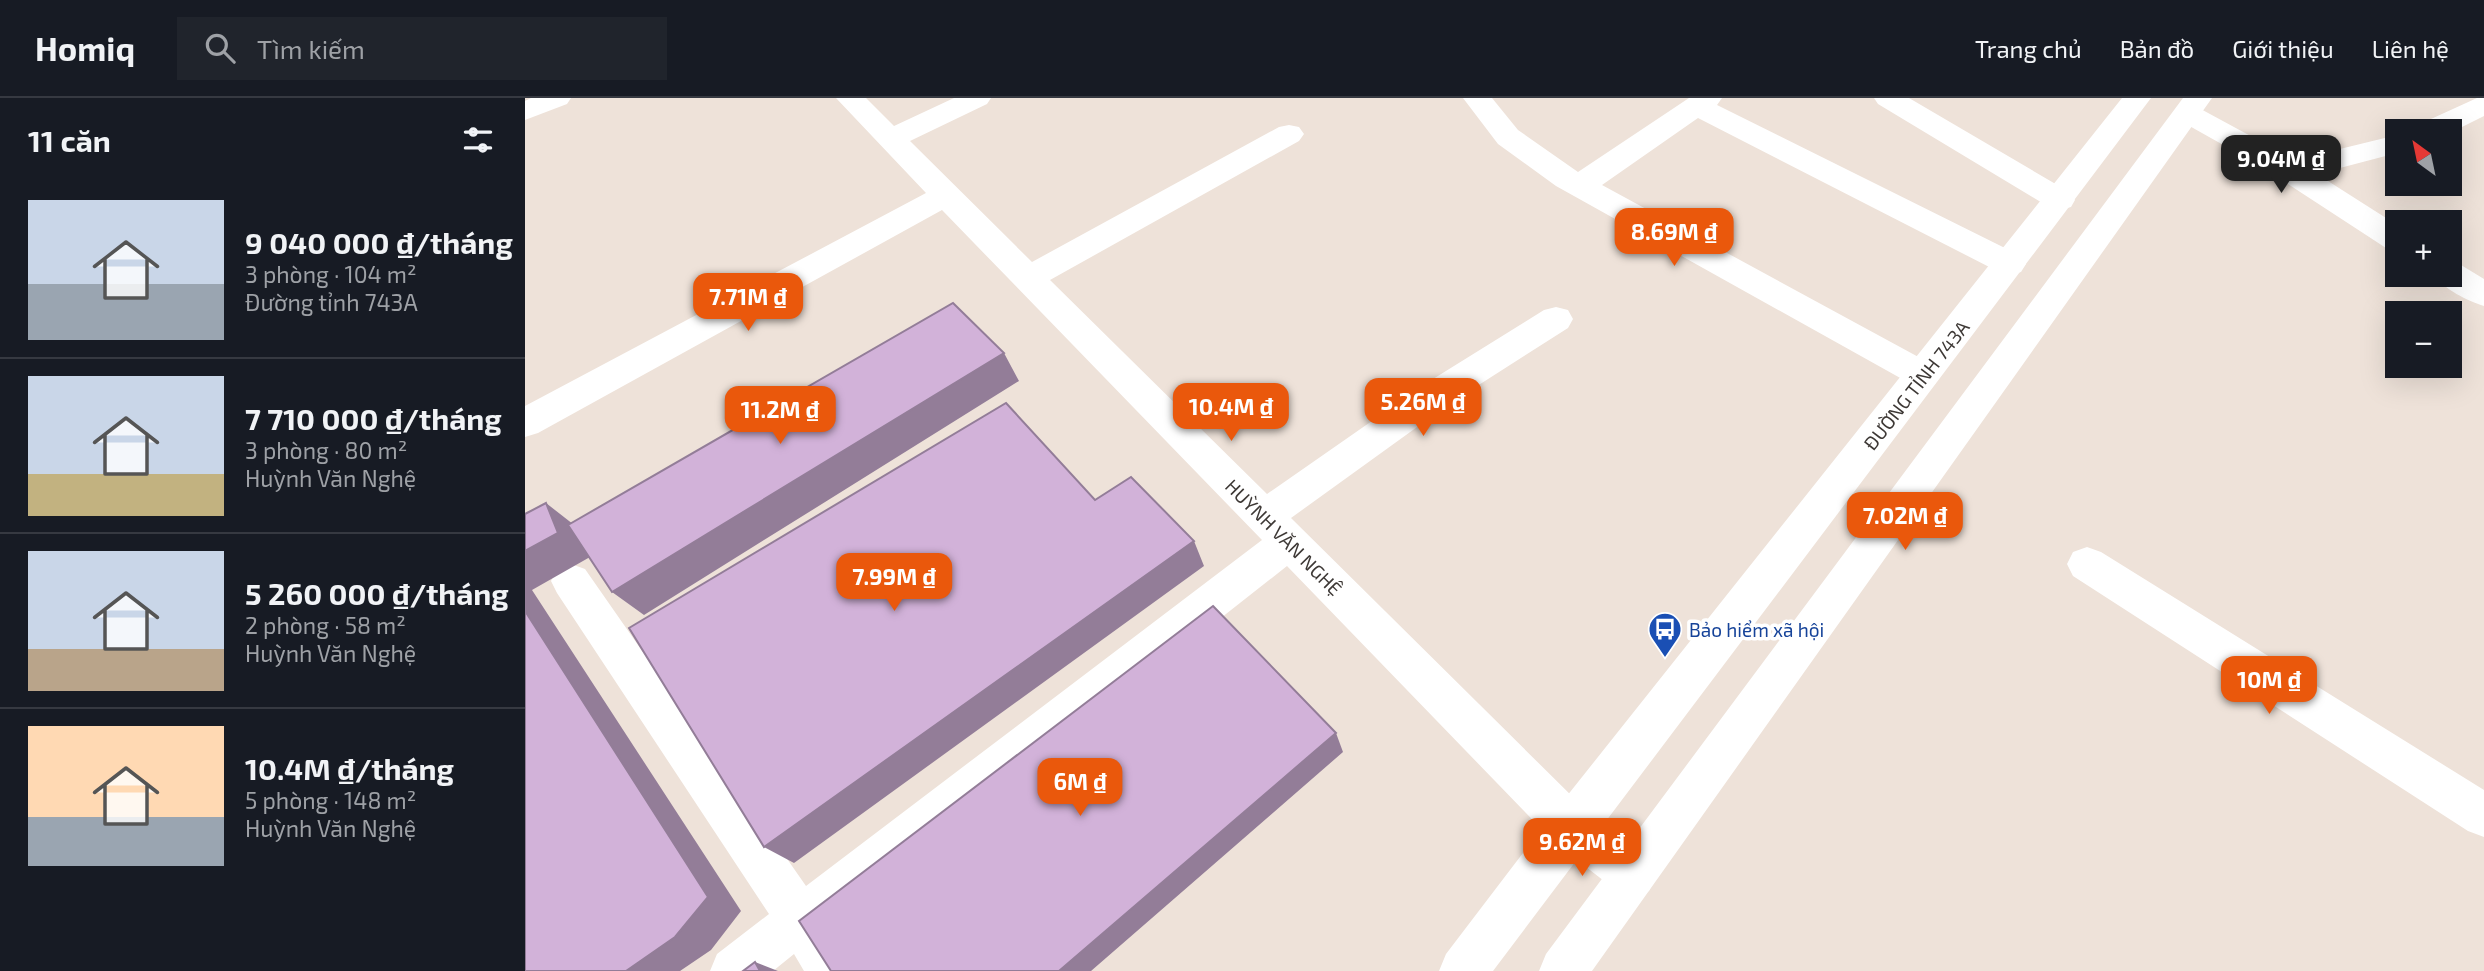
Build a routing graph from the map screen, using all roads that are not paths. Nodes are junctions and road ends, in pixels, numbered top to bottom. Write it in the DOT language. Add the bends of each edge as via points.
graph roads {
  1 [pos="557,98"];
  2 [pos="850,98"];
  3 [pos="977,98"];
  4 [pos="1478,98"];
  5 [pos="1888,98"];
  6 [pos="2137,98"];
  7 [pos="1702,102"];
  8 [pos="2192,105"];
  9 [pos="2484,105"];
  10 [pos="525,111"];
  11 [pos="2455,119"];
  12 [pos="1289,134"];
  13 [pos="890,139"];
  14 [pos="2385,147"];
  15 [pos="2291,171"];
  16 [pos="1579,186"];
  17 [pos="946,195"];
  18 [pos="2060,201"];
  19 [pos="2385,232"];
  20 [pos="2010,264"];
  21 [pos="1028,278"];
  22 [pos="2462,280"];
  23 [pos="2484,294"];
  24 [pos="1556,319"];
  25 [pos="1923,375"];
  26 [pos="525,423"];
  27 [pos="1277,529"];
  28 [pos="2087,564"];
  29 [pos="571,581"];
  30 [pos="2484,815"];
  31 [pos="1571,827"];
  32 [pos="1633,875"];
  33 [pos="801,920"];
  34 [pos="734,971"];
  35 [pos="832,971"];
  36 [pos="1463,971"];
  37 [pos="1563,971"];
  1 -- 10 [label="street"];
  2 -- 13 [label="street, HUỲNH VĂN NGHỆ"];
  3 -- 13 [label="street"];
  4 -- 16 [label="street" via="1508,137"];
  5 -- 18 [label="street"];
  6 -- 18 [label="street, ĐƯỜNG TỈNH 743A"];
  7 -- 16 [label="street"];
  7 -- 20 [label="street"];
  8 -- 15 [label="street"];
  8 -- 32 [label="street"];
  9 -- 11 [label="street"];
  12 -- 21 [label="street"];
  13 -- 17 [label="street, HUỲNH VĂN NGHỆ"];
  14 -- 15 [label="street"];
  15 -- 19 [label="street"];
  16 -- 25 [label="street"];
  17 -- 21 [label="street, HUỲNH VĂN NGHỆ"];
  17 -- 26 [label="street"];
  18 -- 20 [label="street, ĐƯỜNG TỈNH 743A"];
  20 -- 25 [label="street, ĐƯỜNG TỈNH 743A"];
  21 -- 27 [label="street, HUỲNH VĂN NGHỆ"];
  22 -- 23 [label="street"];
  24 -- 27 [label="street" via="1437,394"];
  25 -- 31 [label="street, ĐƯỜNG TỈNH 743A"];
  27 -- 31 [label="street, HUỲNH VĂN NGHỆ"];
  27 -- 33 [label="street"];
  28 -- 30 [label="street"];
  29 -- 33 [label="street" via="630,642"];
  31 -- 32 [label="street, HUỲNH VĂN NGHỆ"];
  31 -- 36 [label="street, ĐƯỜNG TỈNH 743A"];
  32 -- 37 [label="street"];
  33 -- 34 [label="street"];
  33 -- 35 [label="street"];
}
